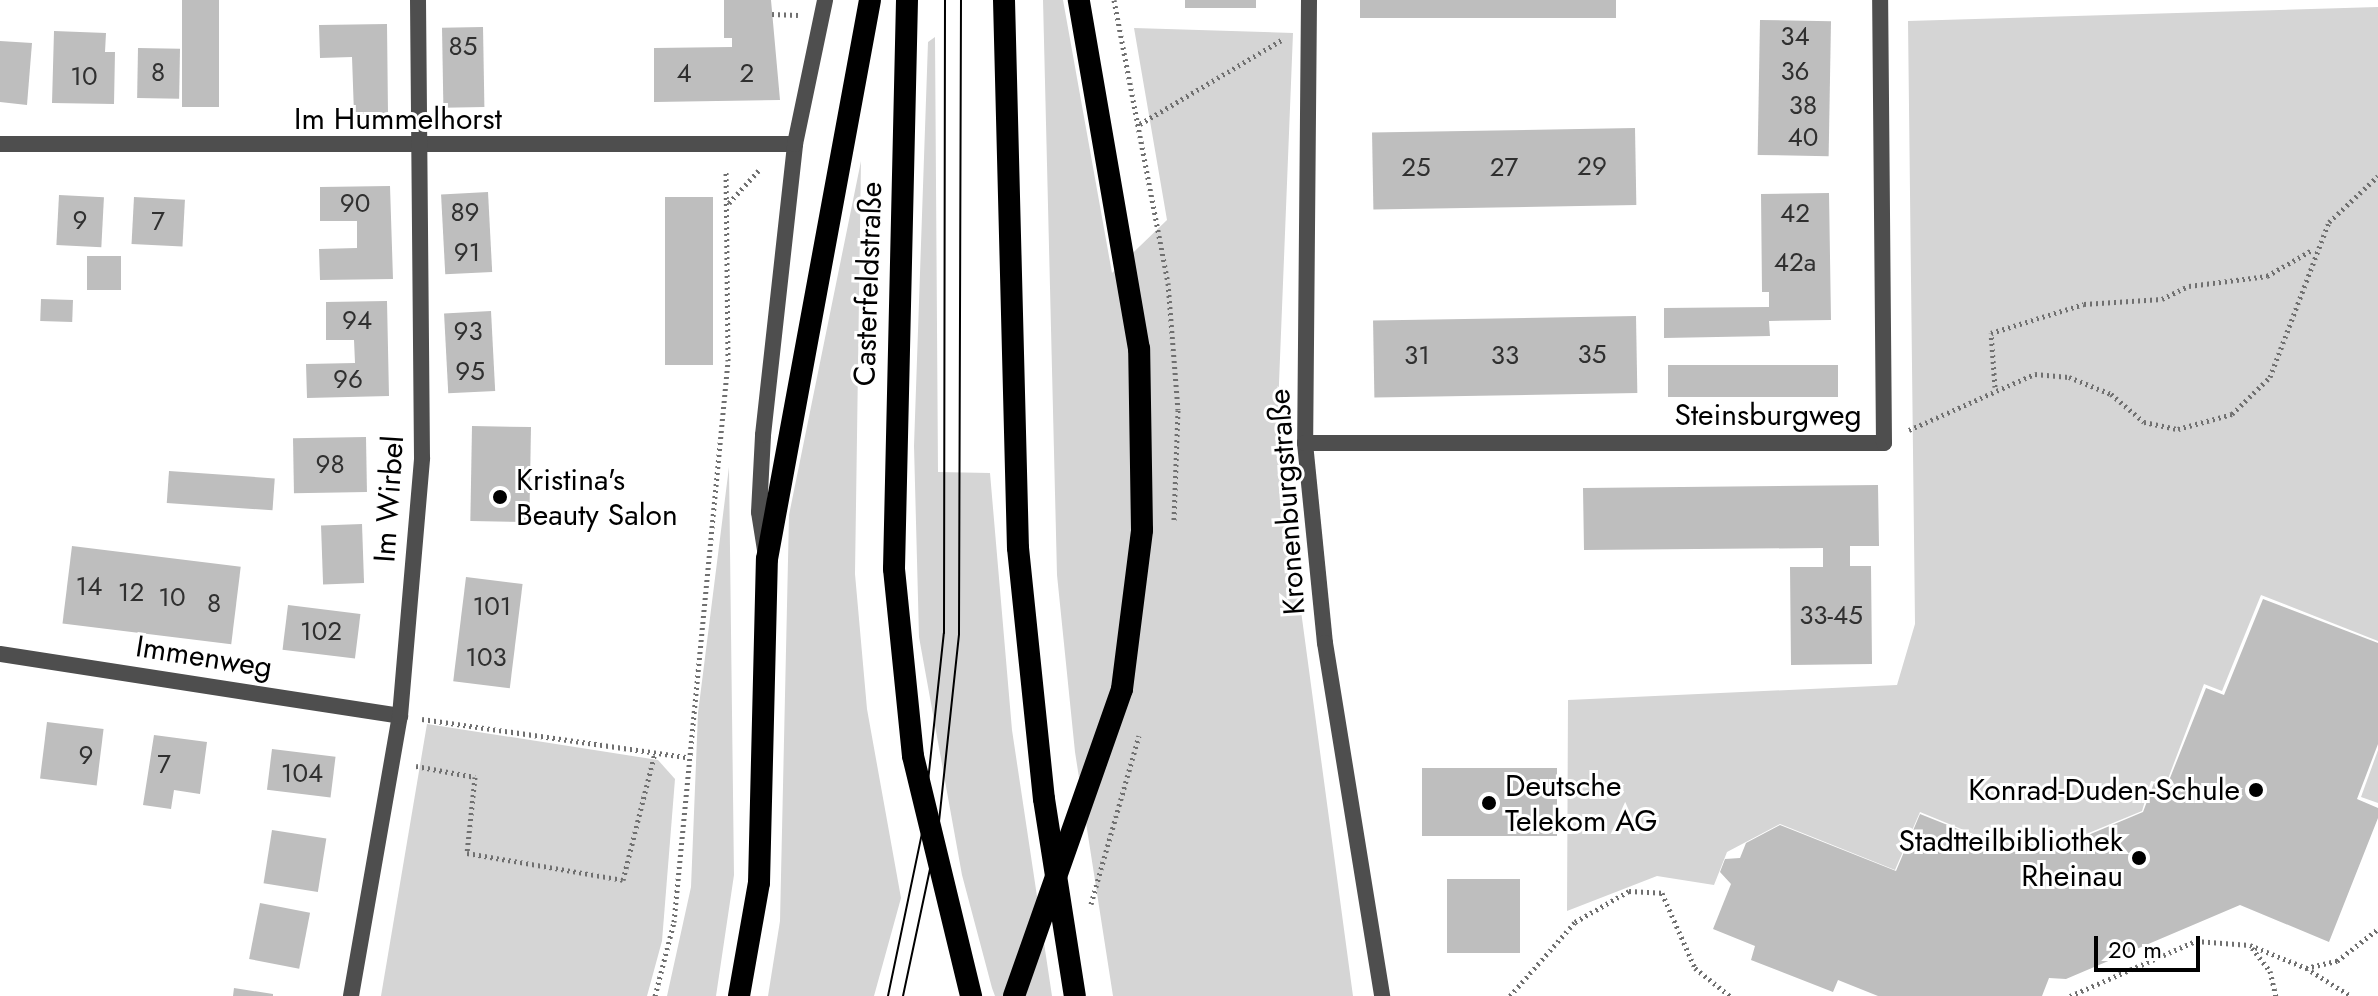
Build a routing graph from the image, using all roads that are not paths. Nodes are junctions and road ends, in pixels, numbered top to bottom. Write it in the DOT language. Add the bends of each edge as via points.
graph roads {
  1 [pos="418,0"];
  2 [pos="825,0"];
  3 [pos="870,0"];
  4 [pos="907,0"];
  5 [pos="1004,0"];
  6 [pos="1079,0"];
  7 [pos="1309,0"];
  8 [pos="1880,0"];
  9 [pos="0,144"];
  10 [pos="795,144"];
  11 [pos="419,149"];
  12 [pos="1305,443"];
  13 [pos="767,559"];
  14 [pos="0,654"];
  15 [pos="400,716"];
  16 [pos="351,996"];
  17 [pos="739,996"];
  18 [pos="971,996"];
  19 [pos="1014,996"];
  20 [pos="1075,996"];
  21 [pos="1382,996"];
  1 -- 11 [label="street, Im Wirbel"];
  2 -- 10 [label="street"];
  3 -- 13 [label="highway"];
  4 -- 18 [label="highway, Casterfeldstraße" via="894,569 913,756"];
  5 -- 20 [label="highway" via="1018,548 1042,783"];
  6 -- 19 [label="highway" via="1139,349 1142,530 1122,689"];
  7 -- 12 [label="street, Kronenburgstraße"];
  8 -- 12 [label="street, Steinsburgweg" via="1884,443"];
  9 -- 11 [label="street, Im Hummelhorst"];
  10 -- 11 [label="street, Im Hummelhorst"];
  10 -- 13 [label="street" via="763,435 759,512"];
  11 -- 15 [label="street, Im Wirbel" via="422,458"];
  12 -- 21 [label="street, Kronenburgstraße" via="1325,643"];
  13 -- 17 [label="highway" via="759,883"];
  14 -- 15 [label="street, Immenweg"];
  15 -- 16 [label="street, Im Wirbel"];
}
